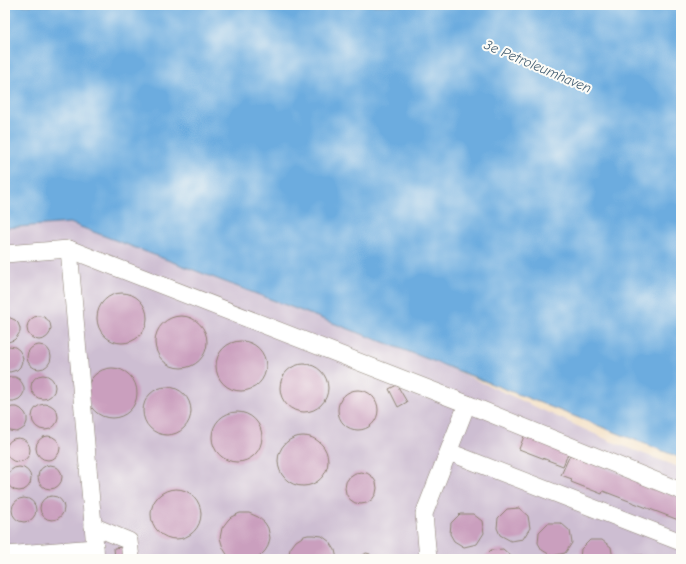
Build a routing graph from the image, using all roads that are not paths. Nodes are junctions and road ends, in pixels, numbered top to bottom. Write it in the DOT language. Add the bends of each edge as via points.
graph roads {
  1 [pos="69,249"];
  2 [pos="5,254"];
  3 [pos="468,404"];
  4 [pos="449,452"];
  5 [pos="681,491"];
  6 [pos="94,526"];
  7 [pos="681,542"];
  8 [pos="96,553"];
  9 [pos="5,555"];
  10 [pos="131,559"];
  11 [pos="428,559"];
  1 -- 2 [label="lane"];
  1 -- 3 [label="lane"];
  1 -- 6 [label="lane"];
  3 -- 4 [label="lane"];
  3 -- 5 [label="lane"];
  4 -- 7 [label="lane"];
  4 -- 11 [label="lane" via="424,514"];
  6 -- 8 [label="lane"];
  6 -- 10 [label="lane" via="130,541"];
  8 -- 9 [label="lane"];
}
